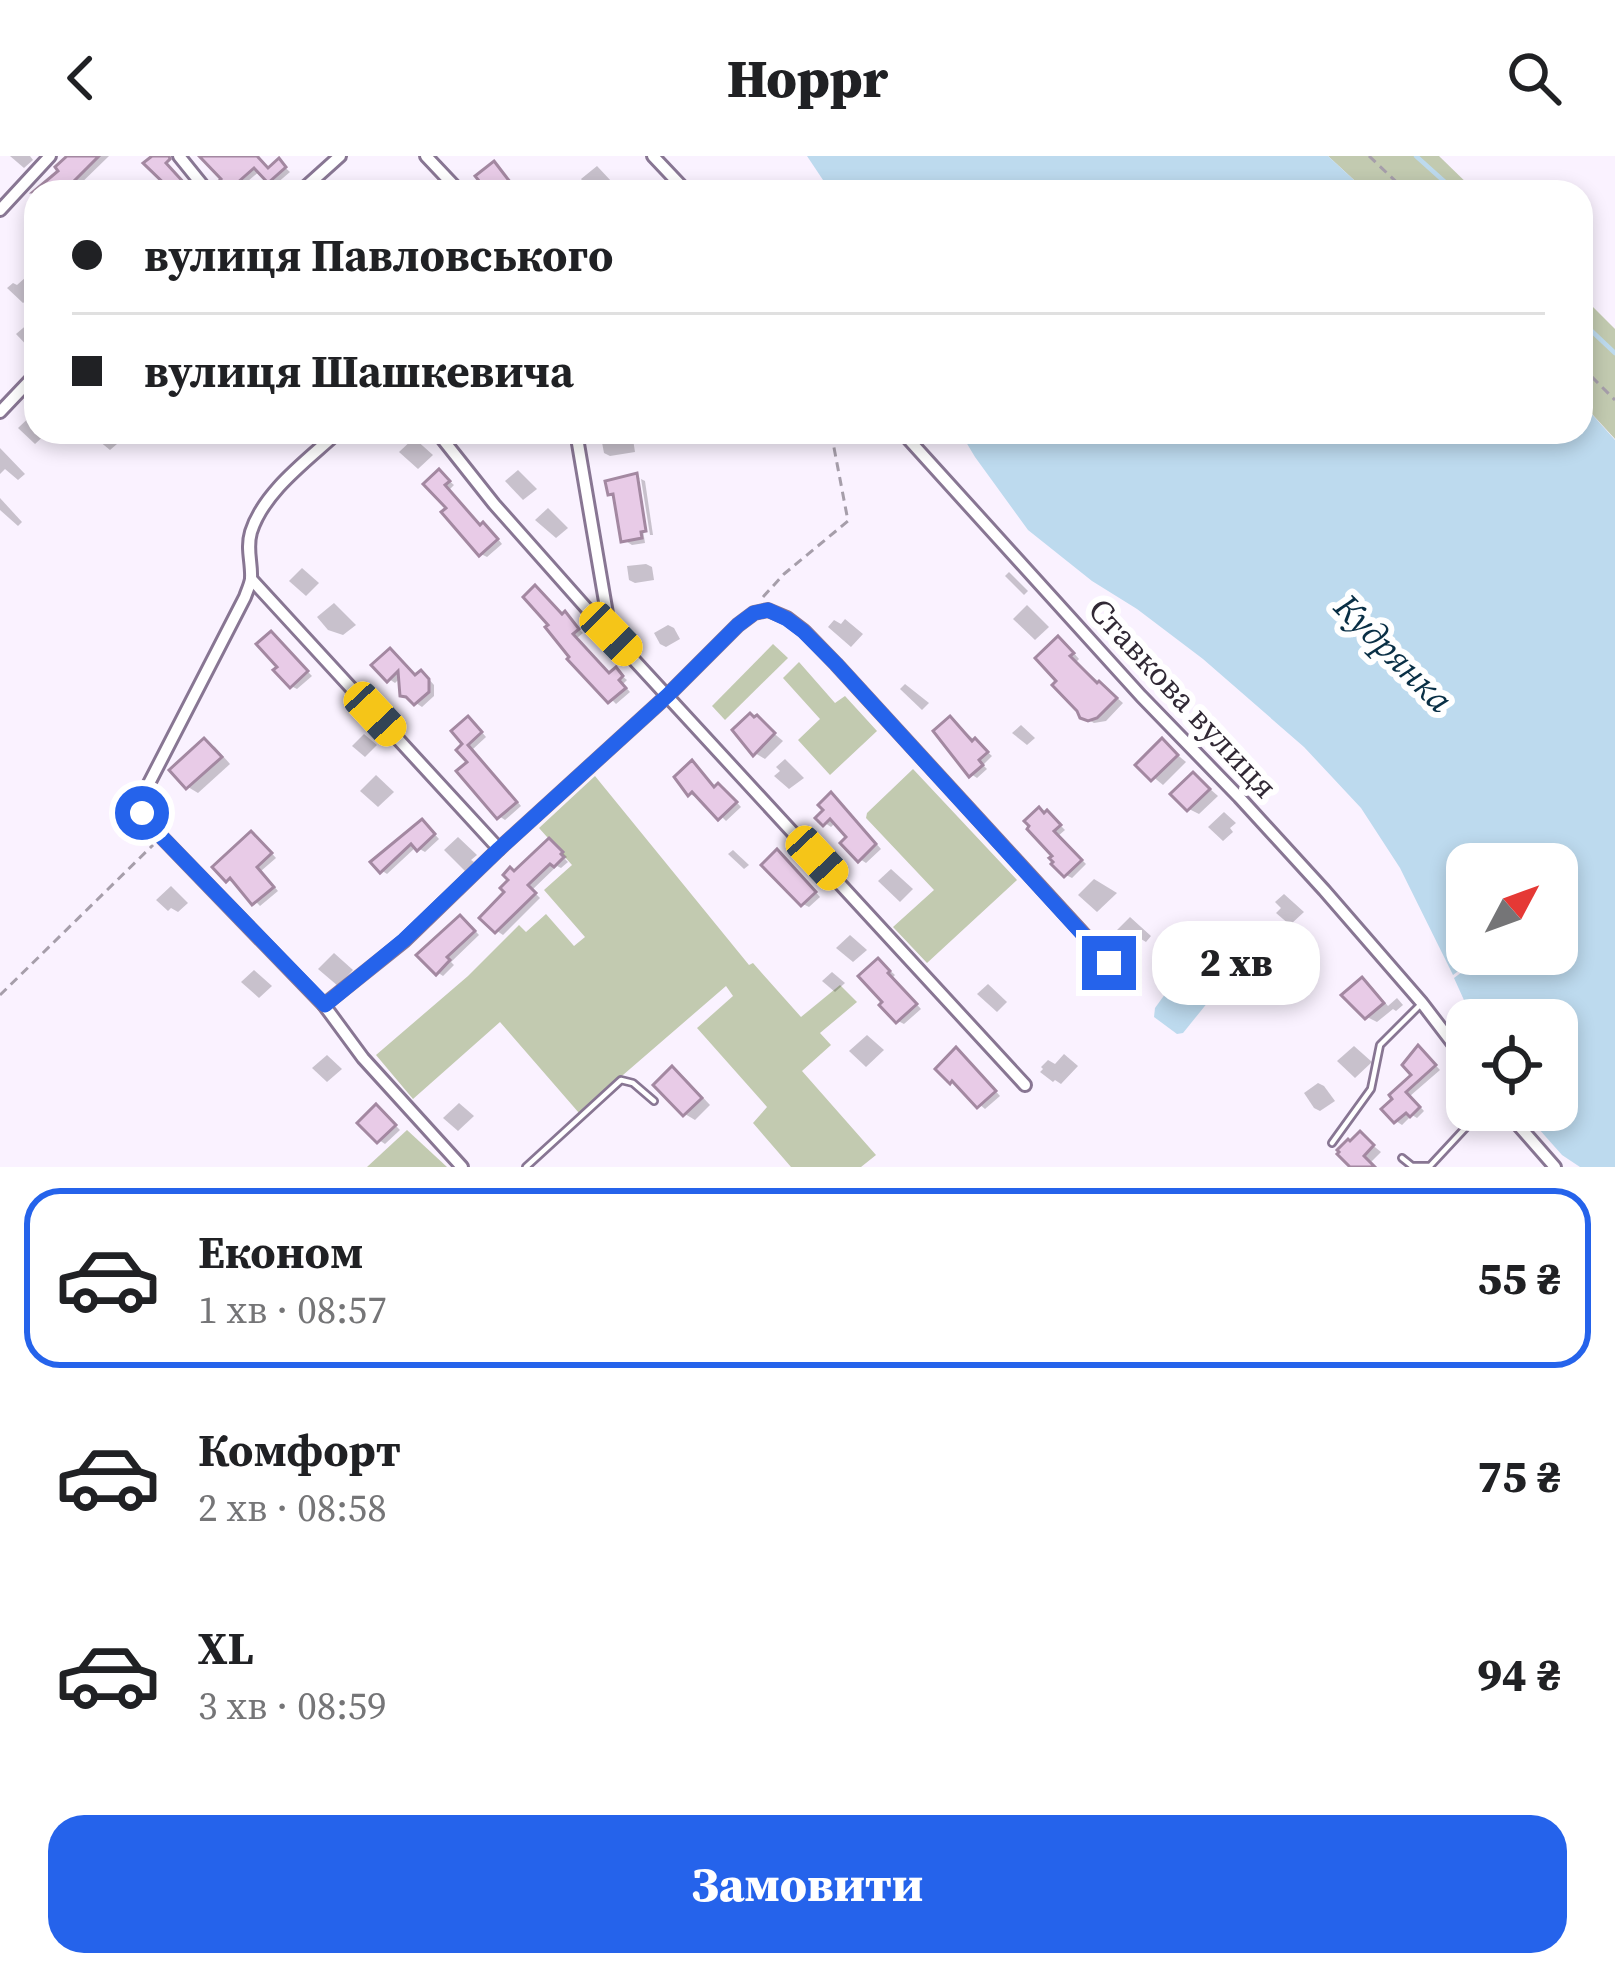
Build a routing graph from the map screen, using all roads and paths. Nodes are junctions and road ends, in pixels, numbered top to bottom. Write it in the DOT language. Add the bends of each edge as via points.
graph roads {
  1 [pos="50,156"];
  2 [pos="179,156"];
  3 [pos="340,156"];
  4 [pos="426,156"];
  5 [pos="653,156"];
  6 [pos="1370,156"];
  7 [pos="28,180"];
  8 [pos="198,180"];
  9 [pos="313,180"];
  10 [pos="449,180"];
  11 [pos="676,180"];
  12 [pos="1395,180"];
  13 [pos="24,184"];
  14 [pos="0,210"];
  15 [pos="1593,378"];
  16 [pos="24,387"];
  17 [pos="1615,400"];
  18 [pos="0,412"];
  19 [pos="325,444"];
  20 [pos="446,444"];
  21 [pos="578,444"];
  22 [pos="833,444"];
  23 [pos="913,444"];
  24 [pos="251,579"];
  25 [pos="605,599"];
  26 [pos="588,610"];
  27 [pos="738,625"];
  28 [pos="611,634"];
  29 [pos="668,695"];
  30 [pos="162,835"];
  31 [pos="499,849"];
  32 [pos="1109,963"];
  33 [pos="0,995"];
  34 [pos="1421,1003"];
  35 [pos="325,1005"];
  36 [pos="1446,1035"];
  37 [pos="1025,1085"];
  38 [pos="654,1101"];
  39 [pos="1462,1131"];
  40 [pos="1523,1131"];
  41 [pos="1332,1143"];
  42 [pos="1402,1158"];
  43 [pos="462,1167"];
  44 [pos="526,1167"];
  45 [pos="1555,1167"];
  1 -- 7 [label="street"];
  2 -- 8 [label="street"];
  3 -- 9 [label="street"];
  4 -- 10 [label="street"];
  5 -- 11 [label="street"];
  6 -- 12 [label="path"];
  13 -- 14 [label="street"];
  15 -- 17 [label="path"];
  16 -- 18 [label="street"];
  19 -- 24 [label="street" via="259,514 248,551"];
  20 -- 26 [label="street"];
  21 -- 25 [label="street"];
  22 -- 27 [label="path" via="848,521"];
  23 -- 34 [label="street, Ставкова вулиця"];
  24 -- 30 [label="street" via="142,797 142,813"];
  24 -- 31 [label="street"];
  25 -- 26 [label="street"];
  25 -- 28 [label="street"];
  26 -- 28 [label="street"];
  27 -- 29 [label="street"];
  27 -- 32 [label="street" via="768,610 803,631"];
  28 -- 29 [label="street"];
  29 -- 31 [label="street"];
  29 -- 37 [label="street"];
  30 -- 33 [label="path"];
  30 -- 35 [label="street"];
  31 -- 35 [label="street"];
  34 -- 36 [label="street, Ставкова вулиця"];
  34 -- 41 [label="lane" via="1380,1045 1371,1089"];
  35 -- 43 [label="street"];
  38 -- 44 [label="lane" via="621,1080"];
  39 -- 42 [label="lane" via="1430,1166"];
  40 -- 45 [label="street"];
}
